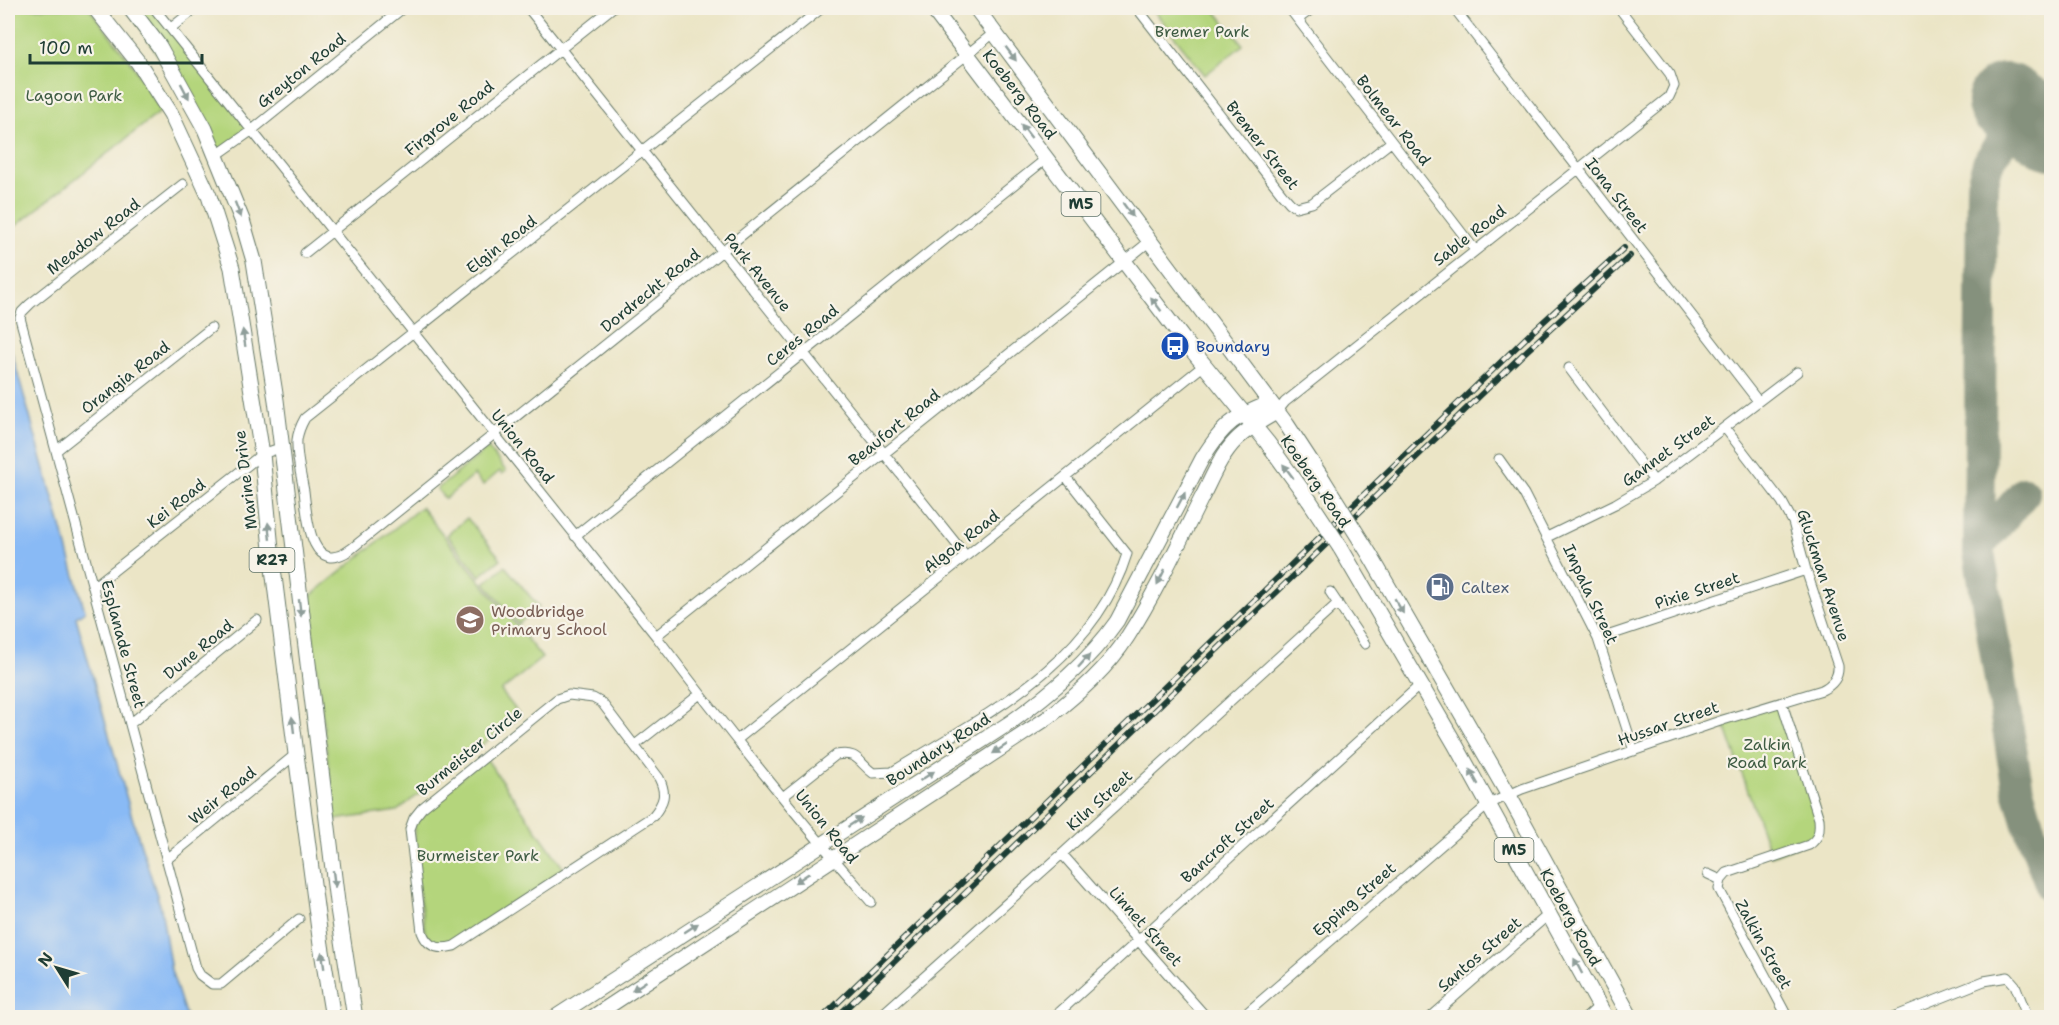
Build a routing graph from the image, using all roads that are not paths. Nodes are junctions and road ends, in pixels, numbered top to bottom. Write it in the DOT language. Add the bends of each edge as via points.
graph roads {
  1 [pos="95,8"];
  2 [pos="130,8"];
  3 [pos="154,8"];
  4 [pos="196,8"];
  5 [pos="403,8"];
  6 [pos="528,8"];
  7 [pos="612,8"];
  8 [pos="822,8"];
  9 [pos="932,8"];
  10 [pos="976,8"];
  11 [pos="1137,8"];
  12 [pos="1289,8"];
  13 [pos="1313,8"];
  14 [pos="1454,8"];
  15 [pos="1618,8"];
  16 [pos="1298,19"];
  17 [pos="171,28"];
  18 [pos="994,32"];
  19 [pos="561,49"];
  20 [pos="968,55"];
  21 [pos="251,130"];
  22 [pos="1391,142"];
  23 [pos="642,152"];
  24 [pos="217,155"];
  25 [pos="1047,158"];
  26 [pos="1578,169"];
  27 [pos="183,184"];
  28 [pos="332,231"];
  29 [pos="1150,241"];
  30 [pos="1475,249"];
  31 [pos="722,252"];
  32 [pos="305,253"];
  33 [pos="1124,262"];
  34 [pos="22,312"];
  35 [pos="211,328"];
  36 [pos="414,333"];
  37 [pos="804,353"];
  38 [pos="1203,366"];
  39 [pos="1569,368"];
  40 [pos="1797,372"];
  41 [pos="1758,401"];
  42 [pos="1277,406"];
  43 [pos="1243,414"];
  44 [pos="1253,426"];
  45 [pos="1725,428"];
  46 [pos="494,433"];
  47 [pos="280,448"];
  48 [pos="57,450"];
  49 [pos="262,454"];
  50 [pos="884,455"];
  51 [pos="1499,459"];
  52 [pos="1066,477"];
  53 [pos="1654,482"];
  54 [pos="576,536"];
  55 [pos="1547,537"];
  56 [pos="319,551"];
  57 [pos="966,556"];
  58 [pos="1806,570"];
  59 [pos="93,587"];
  60 [pos="1330,592"];
  61 [pos="1338,603"];
  62 [pos="257,620"];
  63 [pos="656,636"];
  64 [pos="1598,639"];
  65 [pos="1365,644"];
  66 [pos="1836,680"];
  67 [pos="1420,685"];
  68 [pos="700,694"];
  69 [pos="1782,703"];
  70 [pos="130,724"];
  71 [pos="738,739"];
  72 [pos="635,745"];
  73 [pos="1634,751"];
  74 [pos="296,754"];
  75 [pos="1508,794"];
  76 [pos="784,796"];
  77 [pos="1489,804"];
  78 [pos="821,844"];
  79 [pos="1062,854"];
  80 [pos="833,858"];
  81 [pos="166,860"];
  82 [pos="1708,874"];
  83 [pos="1721,880"];
  84 [pos="872,902"];
  85 [pos="1549,914"];
  86 [pos="298,919"];
  87 [pos="1138,940"];
  88 [pos="1602,1012"];
  89 [pos="333,1017"];
  90 [pos="355,1017"];
  91 [pos="554,1017"];
  92 [pos="591,1017"];
  93 [pos="878,1017"];
  94 [pos="1053,1017"];
  95 [pos="1207,1017"];
  96 [pos="1241,1017"];
  97 [pos="1430,1017"];
  98 [pos="1586,1017"];
  99 [pos="1631,1017"];
  100 [pos="1788,1017"];
  101 [pos="1891,1017"];
  102 [pos="2028,1017"];
  49 -- 1 [label="main road, Marine Drive / R27, one-way" via="237,294 209,196 171,114 138,62"];
  2 -- 24 [label="main road, R27, one-way" via="176,74"];
  3 -- 17 [label="street, Union Road"];
  4 -- 17 [label="street"];
  5 -- 21 [label="street, Greyton Road"];
  6 -- 19 [label="street, Park Avenue"];
  7 -- 19 [label="street, Firgrove Road"];
  8 -- 23 [label="street, Elgin Road"];
  9 -- 20 [label="main road, Koeberg Road / M5"];
  10 -- 18 [label="main road, Koeberg Road / M5"];
  11 -- 22 [label="street, Bremer Street" via="1296,207 1312,203"];
  12 -- 16 [label="street, Bolmear Road"];
  13 -- 16 [label="street"];
  14 -- 26 [label="street, Iona Street"];
  15 -- 26 [label="street, Sable Road" via="1670,74 1672,92"];
  16 -- 22 [label="street, Bolmear Road"];
  17 -- 21 [label="street, Union Road"];
  18 -- 20 [label="street, Dordrecht Road"];
  18 -- 29 [label="main road, Koeberg Road / M5, one-way"];
  19 -- 23 [label="street, Park Avenue"];
  19 -- 28 [label="street, Firgrove Road"];
  25 -- 20 [label="main road, Koeberg Road / M5, one-way"];
  20 -- 31 [label="street, Dordrecht Road"];
  21 -- 24 [label="street, Greyton Road"];
  21 -- 28 [label="street, Union Road"];
  22 -- 30 [label="street, Bolmear Road"];
  23 -- 31 [label="street, Park Avenue"];
  23 -- 36 [label="street, Elgin Road"];
  24 -- 47 [label="main road, R27, one-way" via="254,261"];
  25 -- 33 [label="main road, Koeberg Road / M5"];
  25 -- 37 [label="street, Ceres Road"];
  26 -- 30 [label="street, Sable Road"];
  26 -- 41 [label="street, Iona Street"];
  27 -- 34 [label="street, Meadow Road"];
  28 -- 32 [label="street, Firgrove Road"];
  28 -- 36 [label="street, Union Road"];
  29 -- 33 [label="street, Beaufort Road"];
  29 -- 42 [label="main road, Koeberg Road / M5"];
  30 -- 42 [label="street, Sable Road"];
  31 -- 37 [label="street, Park Avenue"];
  31 -- 46 [label="street, Dordrecht Road"];
  38 -- 33 [label="main road, Koeberg Road / M5, one-way"];
  33 -- 50 [label="street, Beaufort Road"];
  34 -- 48 [label="street, Esplanade Street" via="20,318"];
  35 -- 48 [label="street, Orangia Road"];
  36 -- 46 [label="street, Union Road"];
  36 -- 56 [label="street, Elgin Road" via="312,411 299,428 297,441 308,525"];
  37 -- 50 [label="street, Park Avenue"];
  37 -- 54 [label="street, Ceres Road"];
  38 -- 43 [label="main road, Koeberg Road / M5"];
  38 -- 52 [label="street, Algoa Road"];
  39 -- 53 [label="street"];
  40 -- 41 [label="street, Gannet Street"];
  41 -- 45 [label="street, Gannet Street"];
  42 -- 43 [label="main road, Boundary Road"];
  42 -- 44 [label="main road, Boundary Road"];
  42 -- 75 [label="main road, Koeberg Road / M5, one-way, bridge" via="1370,555"];
  43 -- 44 [label="main road, Koeberg Road / M5"];
  78 -- 43 [label="main road, Boundary Road, one-way" via="1011,722 1078,668 1106,637 1126,606 1211,444"];
  67 -- 44 [label="main road, Koeberg Road / M5, one-way, bridge" via="1355,571 1309,500"];
  44 -- 80 [label="main road, Boundary Road, one-way" via="1228,450 1142,613 1127,638 1089,683 1050,717"];
  45 -- 53 [label="street, Gannet Street"];
  45 -- 58 [label="street, Gluckman Avenue" via="1782,502 1798,537"];
  46 -- 54 [label="street, Union Road"];
  46 -- 56 [label="street, Dordrecht Road" via="346,553 333,557"];
  47 -- 49 [label="street, Kei Road"];
  47 -- 90 [label="main road, R27, one-way"];
  48 -- 59 [label="street, Esplanade Street"];
  49 -- 59 [label="street, Kei Road"];
  74 -- 49 [label="main road, Marine Drive / R27, one-way"];
  50 -- 57 [label="street, Park Avenue"];
  50 -- 63 [label="street, Beaufort Road"];
  51 -- 55 [label="street, Impala Street"];
  52 -- 57 [label="street, Algoa Road"];
  52 -- 76 [label="street" via="1127,554 1104,605 1071,648 1024,688 892,772 873,773 853,755 836,755"];
  53 -- 55 [label="street, Gannet Street"];
  54 -- 63 [label="street, Union Road"];
  55 -- 64 [label="street, Impala Street"];
  57 -- 71 [label="street, Algoa Road"];
  58 -- 64 [label="street, Pixie Street"];
  58 -- 66 [label="street, Gluckman Avenue" via="1838,666"];
  59 -- 70 [label="street, Esplanade Street"];
  60 -- 61 [label="street"];
  61 -- 65 [label="street"];
  61 -- 79 [label="street, Kiln Street"];
  62 -- 70 [label="street, Dune Road"];
  63 -- 68 [label="street, Union Road"];
  64 -- 73 [label="street, Impala Street"];
  66 -- 69 [label="street, Hussar Street" via="1822,690"];
  77 -- 67 [label="main road, Koeberg Road / M5, one-way"];
  67 -- 87 [label="street, Bancroft Street"];
  68 -- 71 [label="street, Union Road"];
  68 -- 72 [label="street"];
  69 -- 73 [label="street, Hussar Street"];
  69 -- 83 [label="street" via="1819,819 1818,837 1809,845 1730,872"];
  70 -- 81 [label="street, Esplanade Street"];
  71 -- 76 [label="street, Union Road"];
  72 -- 72 [label="street, Burmeister Circle" via="602,704 593,698 569,695 557,699 422,808 410,830 422,932 428,943 437,948 454,946 653,816 664,797 664,788"];
  73 -- 75 [label="street, Hussar Street"];
  74 -- 81 [label="street, Weir Road"];
  89 -- 74 [label="main road, Marine Drive / R27, one-way"];
  75 -- 77 [label="street, Hussar Street"];
  75 -- 99 [label="main road, Koeberg Road / M5"];
  76 -- 78 [label="street, Union Road"];
  77 -- 85 [label="main road, Koeberg Road / M5"];
  77 -- 96 [label="street, Epping Street"];
  78 -- 80 [label="street, Union Road"];
  91 -- 78 [label="main road, Boundary Road, one-way"];
  79 -- 87 [label="street, Linnet Street"];
  79 -- 93 [label="street, Kiln Street"];
  80 -- 84 [label="street, Union Road"];
  80 -- 92 [label="main road, Boundary Road, one-way"];
  81 -- 86 [label="street, Esplanade Street" via="196,968 206,981 216,985 225,981"];
  82 -- 83 [label="street"];
  83 -- 100 [label="street, Zalkin Street" via="1719,893"];
  88 -- 85 [label="main road, Koeberg Road / M5, one-way"];
  85 -- 97 [label="street, Santos Street"];
  87 -- 94 [label="street, Bancroft Street"];
  87 -- 95 [label="street, Linnet Street"];
  88 -- 98 [label="street"];
  101 -- 102 [label="street" via="1984,981 2008,976"];
}
